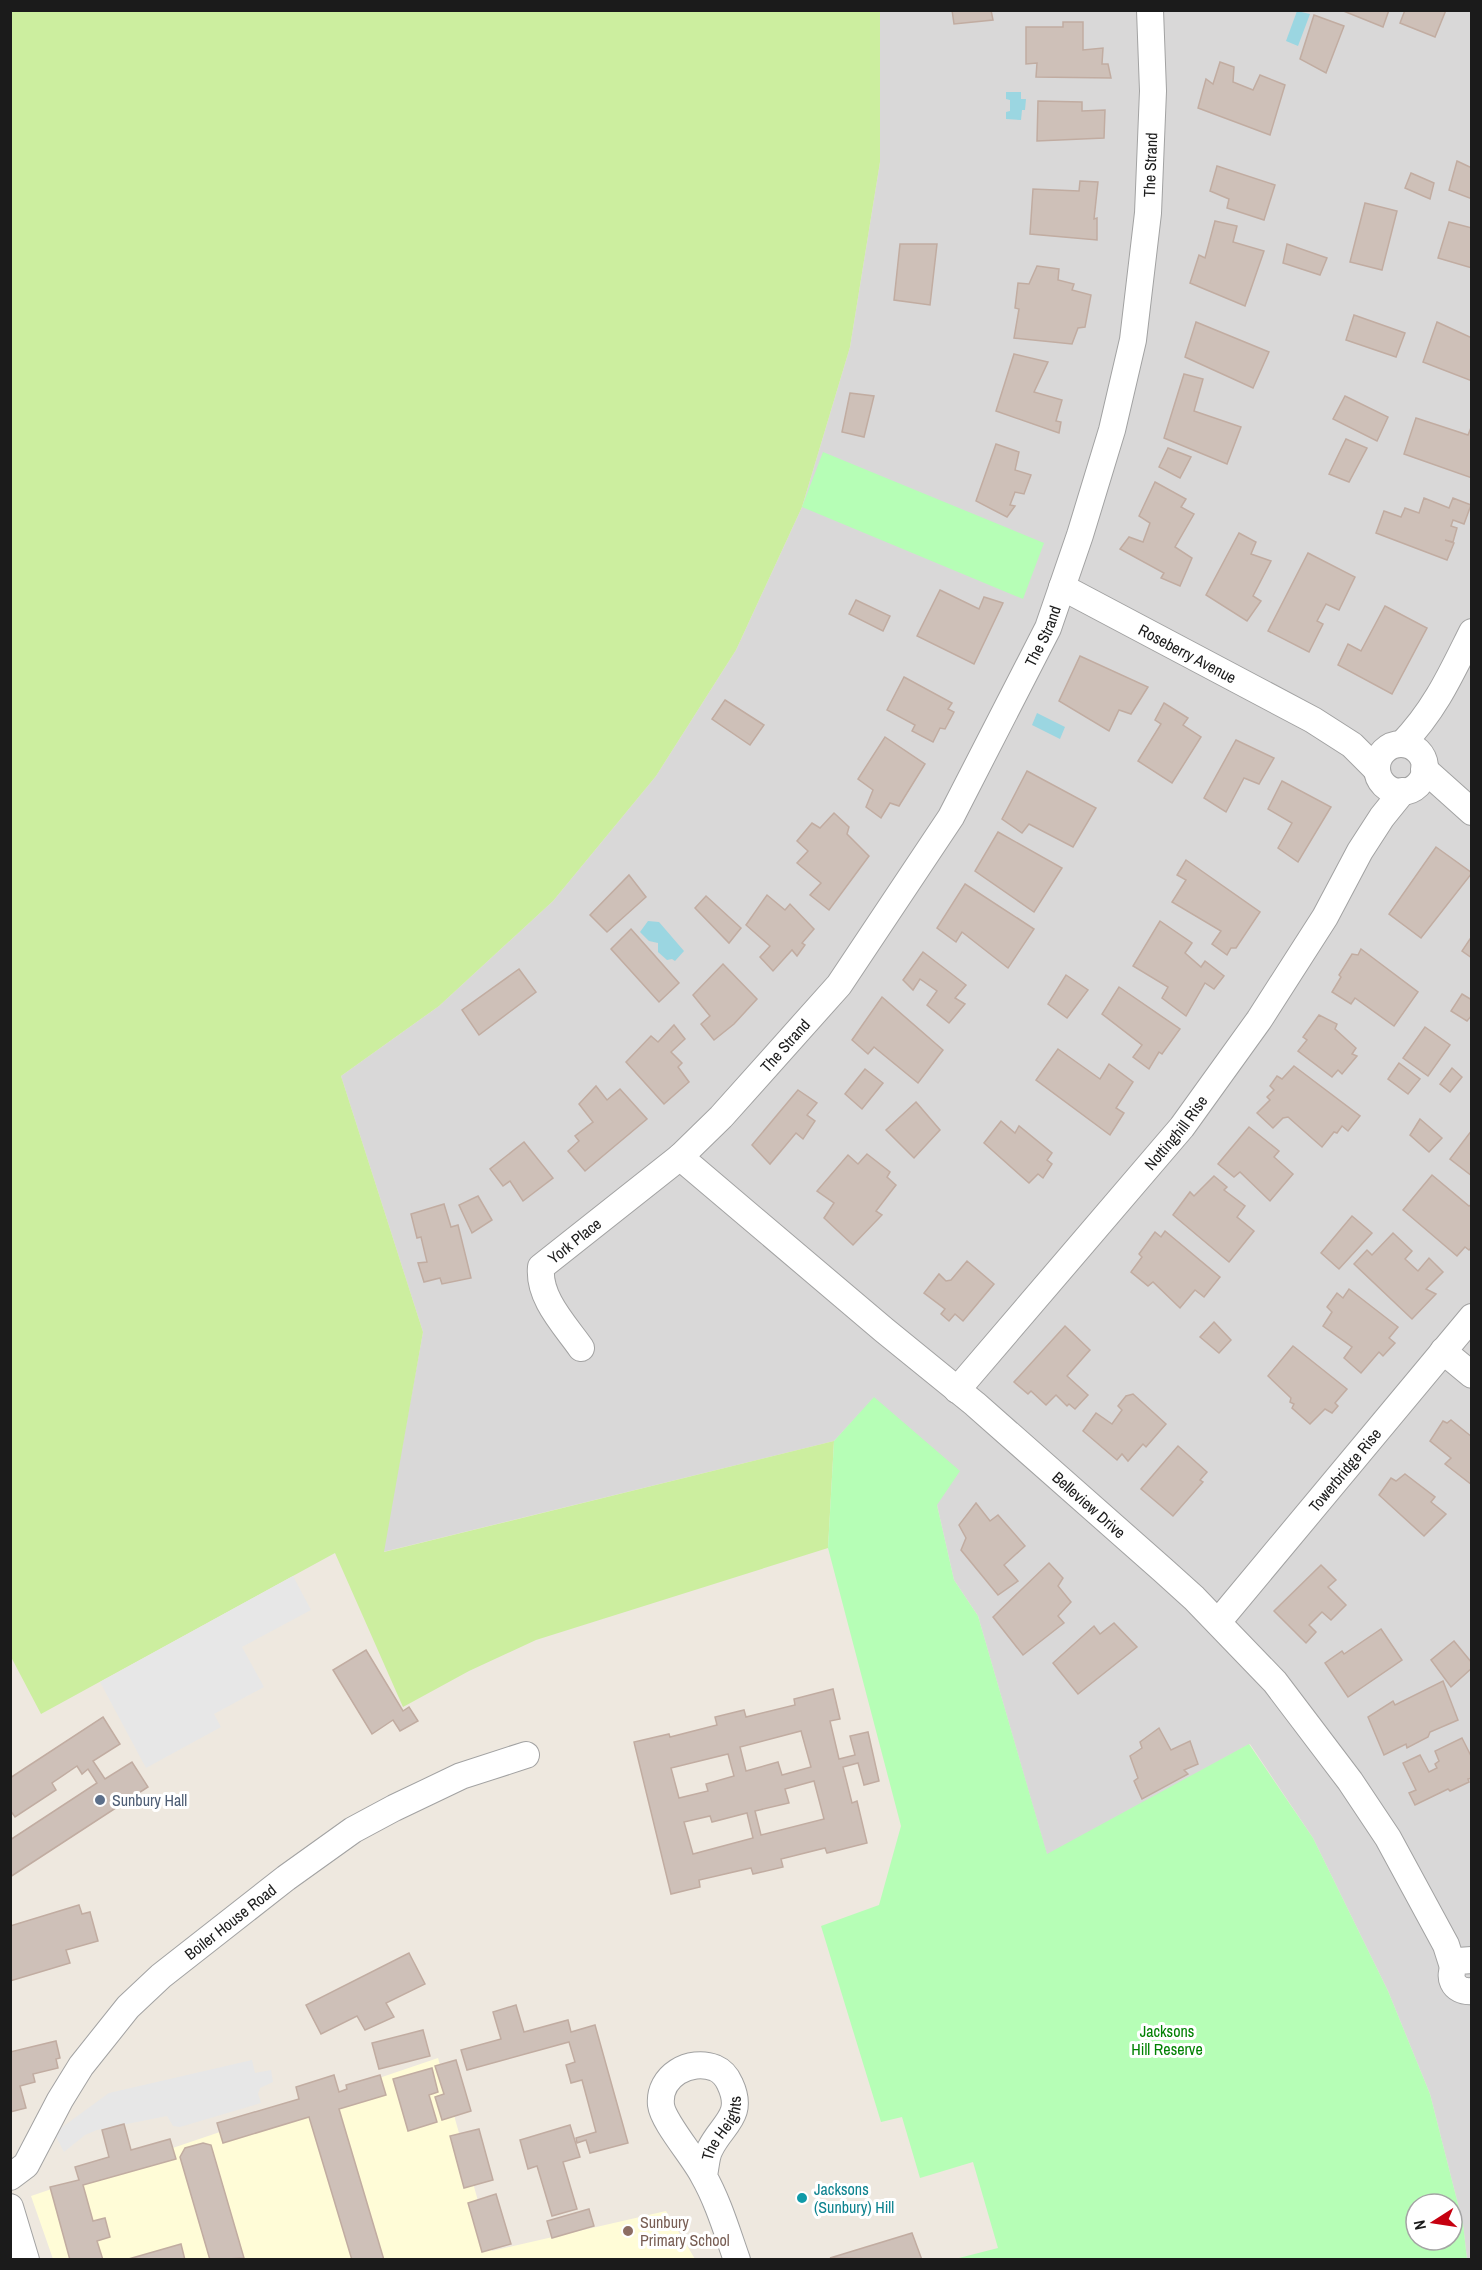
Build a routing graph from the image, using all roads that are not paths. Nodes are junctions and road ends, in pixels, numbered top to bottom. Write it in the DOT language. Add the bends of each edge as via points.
graph roads {
  1 [pos="1150,10"];
  2 [pos="1062,586"];
  3 [pos="1472,632"];
  4 [pos="1439,698"];
  5 [pos="1313,720"];
  6 [pos="1396,745"];
  7 [pos="1378,774"];
  8 [pos="1416,777"];
  9 [pos="1470,810"];
  10 [pos="1360,851"];
  11 [pos="680,1157"];
  12 [pos="1472,1317"];
  13 [pos="581,1348"];
  14 [pos="1443,1350"];
  15 [pos="1472,1375"];
  16 [pos="957,1390"];
  17 [pos="1218,1622"];
  18 [pos="526,1755"];
  19 [pos="1464,1962"];
  20 [pos="1468,1997"];
  21 [pos="704,2175"];
  22 [pos="10,2177"];
  23 [pos="10,2207"];
  24 [pos="26,2259"];
  25 [pos="737,2259"];
  1 -- 2 [label="street, The Strand" via="1153,91 1148,213 1133,340 1112,430"];
  2 -- 5 [label="street, Roseberry Avenue"];
  2 -- 11 [label="street, The Strand" via="1048,628 962,797 904,890 839,985"];
  3 -- 4 [label="street, Nottinghill Rise"];
  4 -- 6 [label="street, Nottinghill Rise" via="1415,730"];
  4 -- 8 [label="street, Nottinghill Rise"];
  5 -- 6 [label="street, Roseberry Avenue" via="1358,738"];
  5 -- 7 [label="street, Roseberry Avenue" via="1352,745"];
  6 -- 7 [label="street" via="1379,758"];
  6 -- 8 [label="street" via="1415,748"];
  7 -- 8 [label="street" via="1386,787 1396,791"];
  7 -- 10 [label="street, Nottinghill Rise" via="1375,813"];
  8 -- 9 [label="street"];
  8 -- 10 [label="street, Nottinghill Rise"];
  10 -- 16 [label="street, Nottinghill Rise" via="1325,916 1259,1020 1182,1127"];
  11 -- 13 [label="street, York Place" via="541,1268 540,1280 552,1307"];
  11 -- 16 [label="street, Belleview Drive"];
  12 -- 14 [label="street, Towerbridge Rise"];
  14 -- 15 [label="street"];
  14 -- 17 [label="street, Towerbridge Rise"];
  16 -- 17 [label="street, Belleview Drive"];
  17 -- 19 [label="street, Belleview Drive" via="1275,1682 1350,1781 1388,1838 1430,1914"];
  18 -- 22 [label="street, Boiler House Road" via="461,1776 353,1830 161,1976 128,2007 81,2066 26,2165"];
  19 -- 20 [label="street, Belleview Drive" via="1450,1977"];
  21 -- 25 [label="street, The Heights"];
  23 -- 24 [label="street"];
}
